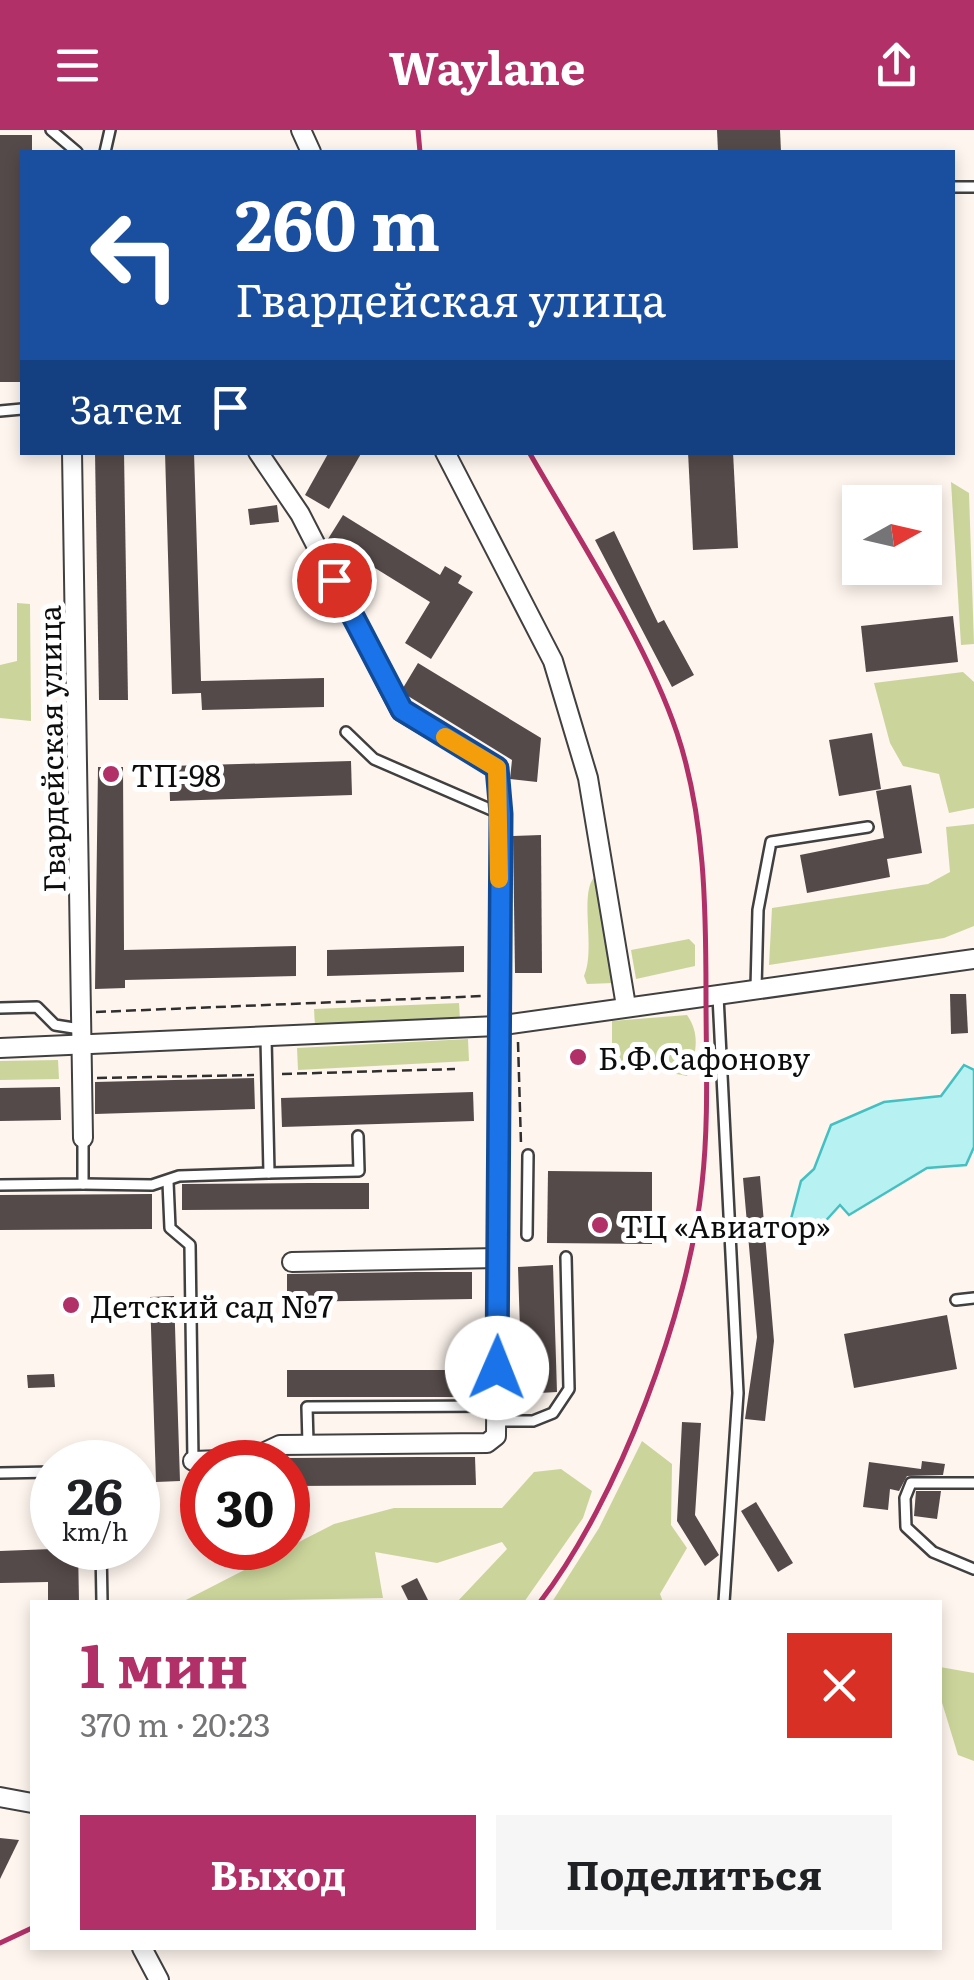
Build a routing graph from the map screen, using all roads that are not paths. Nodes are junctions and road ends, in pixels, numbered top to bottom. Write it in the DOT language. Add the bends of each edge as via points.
graph roads {
  1 [pos="51,130"];
  2 [pos="75,150"];
  3 [pos="72,455"];
  4 [pos="260,455"];
  5 [pos="447,455"];
  6 [pos="346,732"];
  7 [pos="501,814"];
  8 [pos="868,826"];
  9 [pos="974,959"];
  10 [pos="756,988"];
  11 [pos="718,993"];
  12 [pos="626,1006"];
  13 [pos="0,1008"];
  14 [pos="497,1026"];
  15 [pos="82,1029"];
  16 [pos="266,1038"];
  17 [pos="0,1048"];
  18 [pos="358,1136"];
  19 [pos="83,1138"];
  20 [pos="524,1155"];
  21 [pos="269,1173"];
  22 [pos="168,1182"];
  23 [pos="83,1184"];
  24 [pos="0,1185"];
  25 [pos="527,1235"];
  26 [pos="566,1257"];
  27 [pos="498,1258"];
  28 [pos="292,1262"];
  29 [pos="974,1298"];
  30 [pos="956,1300"];
  31 [pos="497,1413"];
  32 [pos="193,1440"];
  33 [pos="308,1440"];
  34 [pos="310,1443"];
  35 [pos="30,1472"];
  36 [pos="0,1473"];
  37 [pos="974,1483"];
  38 [pos="974,1569"];
  39 [pos="101,1570"];
  40 [pos="102,1600"];
  41 [pos="724,1600"];
  42 [pos="0,1797"];
  43 [pos="30,1803"];
  44 [pos="143,1950"];
  45 [pos="159,1980"];
  1 -- 2 [label="lane"];
  3 -- 15 [label="street, Гвардейская улица"];
  4 -- 7 [label="street" via="300,514 402,710 497,768"];
  5 -- 12 [label="street" via="552,662 588,778"];
  6 -- 7 [label="lane" via="374,759"];
  7 -- 14 [label="street"];
  8 -- 10 [label="lane" via="771,842 758,910"];
  9 -- 10 [label="street"];
  10 -- 11 [label="street"];
  11 -- 12 [label="street"];
  11 -- 41 [label="lane" via="738,1393"];
  12 -- 14 [label="street"];
  13 -- 15 [label="lane" via="37,1006 55,1025"];
  14 -- 16 [label="street"];
  14 -- 27 [label="street"];
  15 -- 16 [label="street"];
  15 -- 17 [label="street"];
  15 -- 19 [label="street, Гвардейская улица"];
  16 -- 21 [label="lane"];
  18 -- 21 [label="lane" via="359,1171"];
  19 -- 23 [label="lane"];
  20 -- 25 [label="lane"];
  21 -- 22 [label="lane" via="178,1176"];
  22 -- 23 [label="lane"];
  22 -- 32 [label="lane" via="170,1228 190,1244"];
  23 -- 24 [label="lane"];
  26 -- 31 [label="lane" via="569,1389 552,1413 533,1421"];
  27 -- 28 [label="street"];
  27 -- 31 [label="street"];
  29 -- 30 [label="lane"];
  31 -- 33 [label="lane" via="307,1407"];
  31 -- 34 [label="street" via="496,1436 488,1443"];
  35 -- 36 [label="lane"];
  37 -- 38 [label="lane" via="911,1483 905,1498 906,1527 933,1552"];
  39 -- 40 [label="lane"];
  42 -- 43 [label="street"];
  44 -- 45 [label="street"];
}
